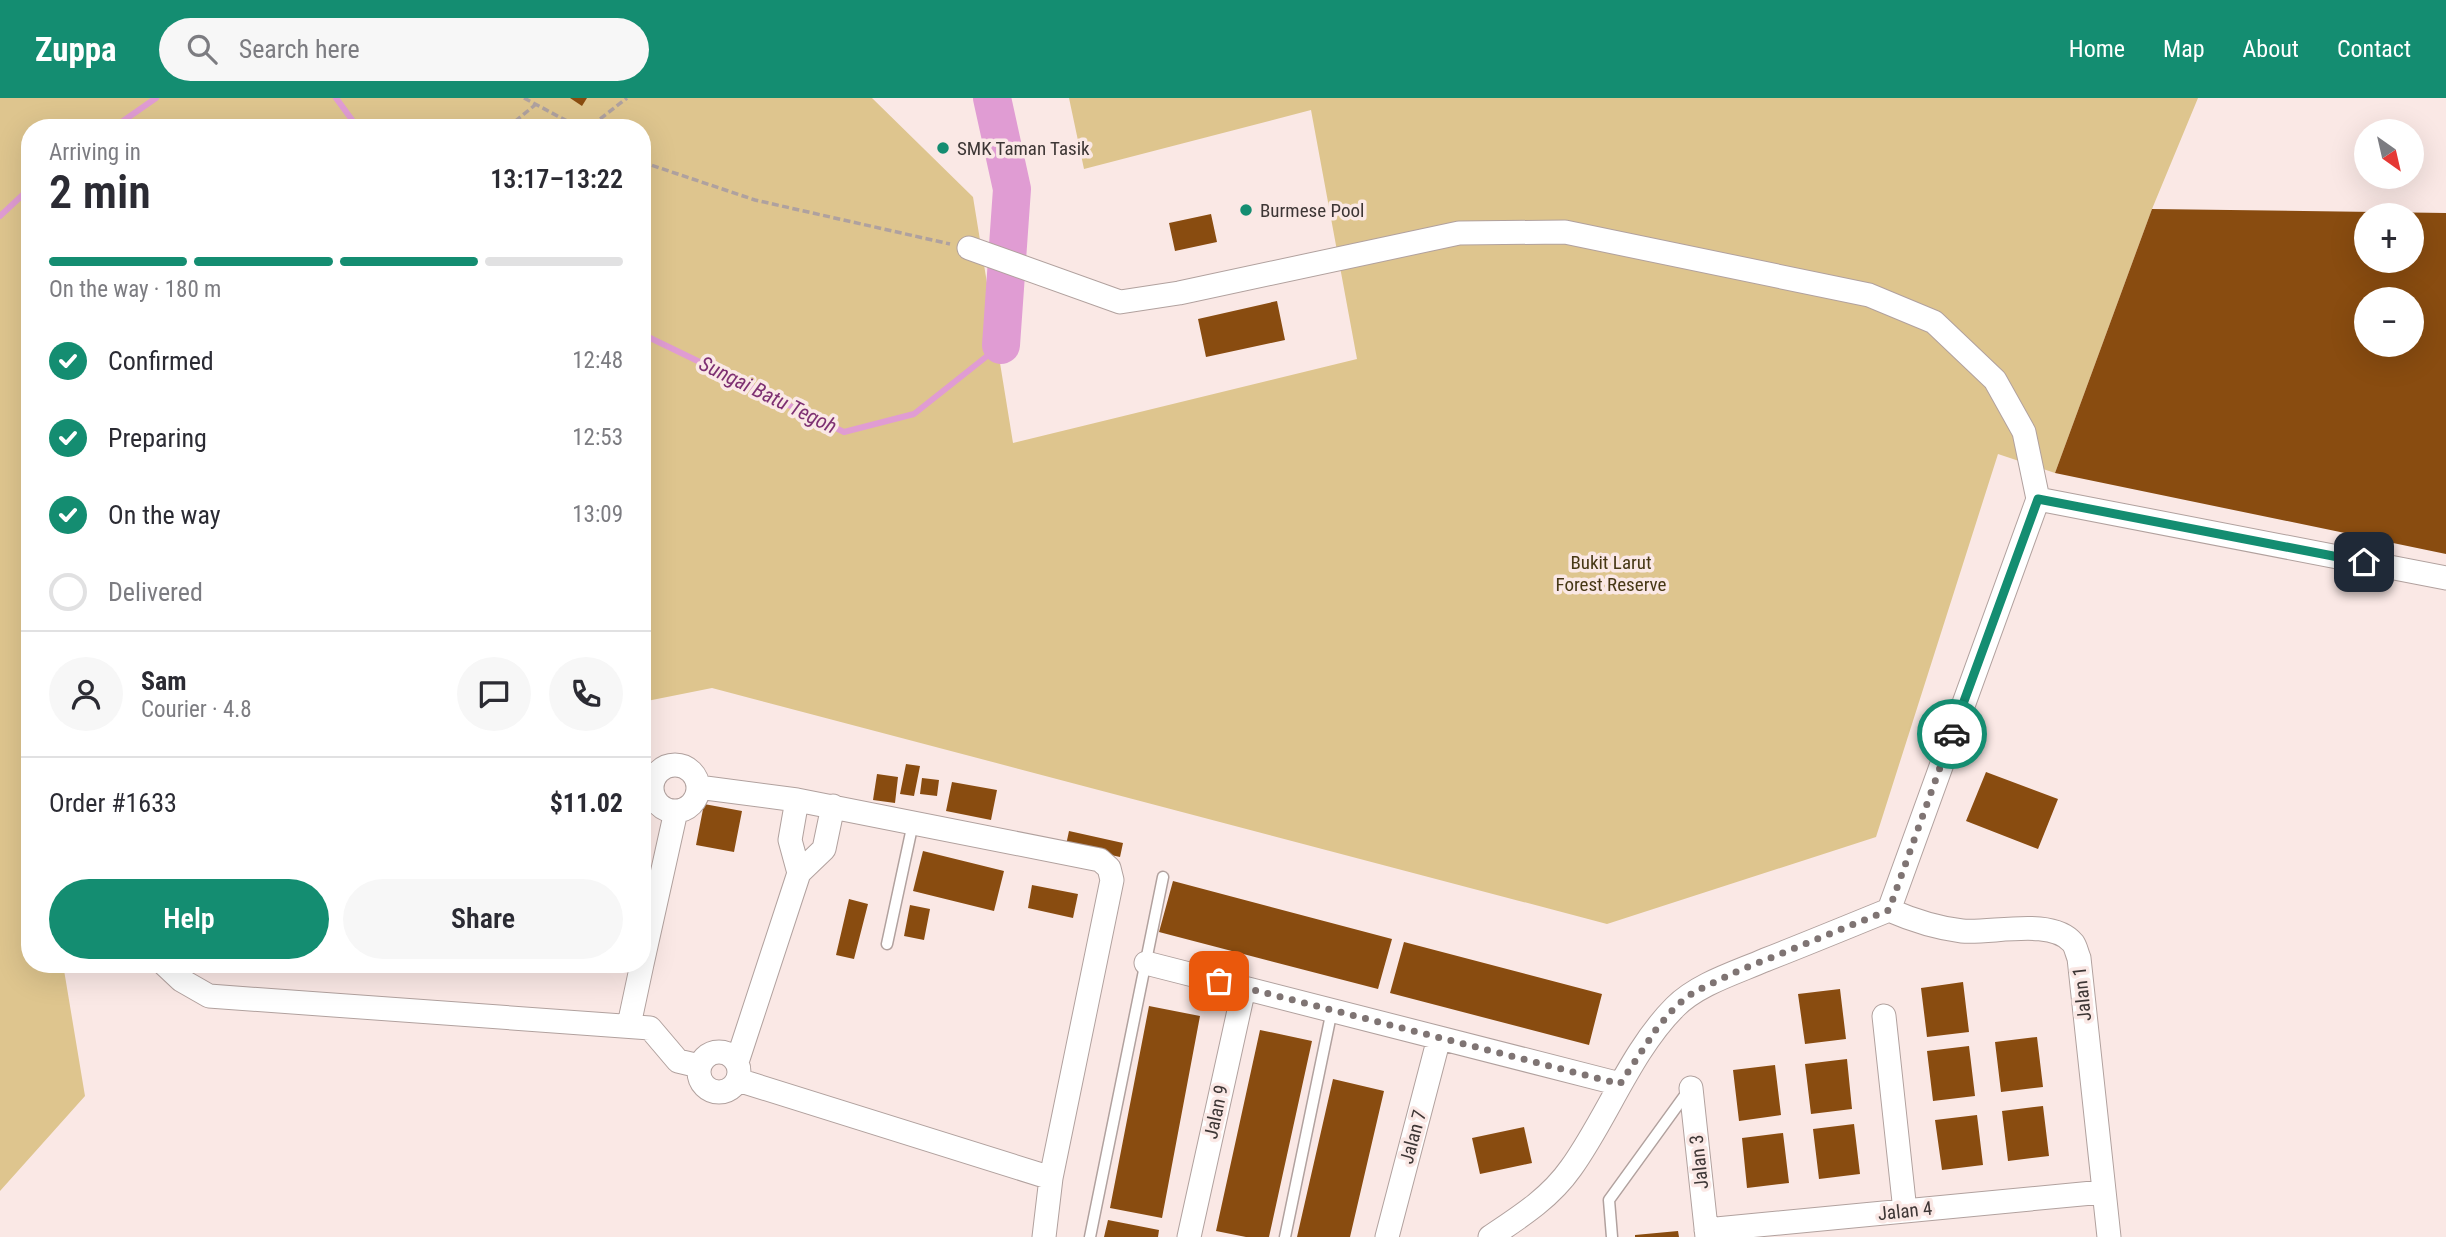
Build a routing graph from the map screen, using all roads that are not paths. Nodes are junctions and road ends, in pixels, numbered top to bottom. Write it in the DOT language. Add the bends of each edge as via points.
graph roads {
  1 [pos="969,248"];
  2 [pos="2038,499"];
  3 [pos="2446,578"];
  4 [pos="652,766"];
  5 [pos="698,787"];
  6 [pos="797,800"];
  7 [pos="833,806"];
  8 [pos="676,811"];
  9 [pos="912,823"];
  10 [pos="799,873"];
  11 [pos="1163,877"];
  12 [pos="1889,910"];
  13 [pos="651,924"];
  14 [pos="887,944"];
  15 [pos="1146,963"];
  16 [pos="174,973"];
  17 [pos="640,973"];
  18 [pos="1244,988"];
  19 [pos="1332,1010"];
  20 [pos="1884,1016"];
  21 [pos="629,1025"];
  22 [pos="1439,1038"];
  23 [pos="699,1066"];
  24 [pos="737,1071"];
  25 [pos="1620,1084"];
  26 [pos="1691,1087"];
  27 [pos="1051,1178"];
  28 [pos="2103,1192"];
  29 [pos="1905,1211"];
  30 [pos="1706,1234"];
  31 [pos="1044,1237"];
  32 [pos="1090,1237"];
  33 [pos="1189,1237"];
  34 [pos="1285,1237"];
  35 [pos="1387,1237"];
  36 [pos="1490,1237"];
  37 [pos="1612,1237"];
  38 [pos="2109,1237"];
  1 -- 2 [label="street" via="1120,302 1459,233 1565,232 1869,295 1934,322 1995,380 2024,432"];
  2 -- 3 [label="street"];
  2 -- 12 [label="street"];
  4 -- 5 [label="street" via="688,769"];
  4 -- 8 [label="street" via="654,796 662,807"];
  5 -- 6 [label="street"];
  5 -- 8 [label="street" via="689,806"];
  6 -- 7 [label="street"];
  6 -- 10 [label="street" via="790,840"];
  7 -- 9 [label="street"];
  7 -- 10 [label="street" via="824,849"];
  8 -- 13 [label="street"];
  9 -- 14 [label="lane"];
  9 -- 27 [label="street" via="1100,860 1109,868 1112,880"];
  10 -- 24 [label="street"];
  11 -- 15 [label="lane"];
  12 -- 25 [label="street" via="1694,992 1657,1028"];
  12 -- 28 [label="street, Jalan 1" via="1914,921 1962,931 2030,927 2061,934 2073,944 2079,958"];
  15 -- 18 [label="street"];
  15 -- 32 [label="lane"];
  16 -- 21 [label="street" via="209,996"];
  17 -- 21 [label="street"];
  18 -- 19 [label="street"];
  18 -- 33 [label="street, Jalan 9"];
  19 -- 22 [label="street"];
  19 -- 34 [label="lane"];
  20 -- 29 [label="street"];
  21 -- 23 [label="street" via="650,1028 678,1061"];
  22 -- 25 [label="street"];
  22 -- 35 [label="street, Jalan 7"];
  23 -- 24 [label="street" via="715,1052 727,1053"];
  23 -- 24 [label="street" via="700,1079 709,1090 722,1092 729,1090"];
  24 -- 27 [label="street"];
  25 -- 36 [label="street" via="1571,1169 1531,1210"];
  26 -- 30 [label="street, Jalan 3"];
  26 -- 37 [label="lane" via="1609,1200"];
  27 -- 31 [label="street"];
  28 -- 29 [label="street, Jalan 4"];
  28 -- 38 [label="street, Jalan 1"];
  29 -- 30 [label="street, Jalan 4"];
}
